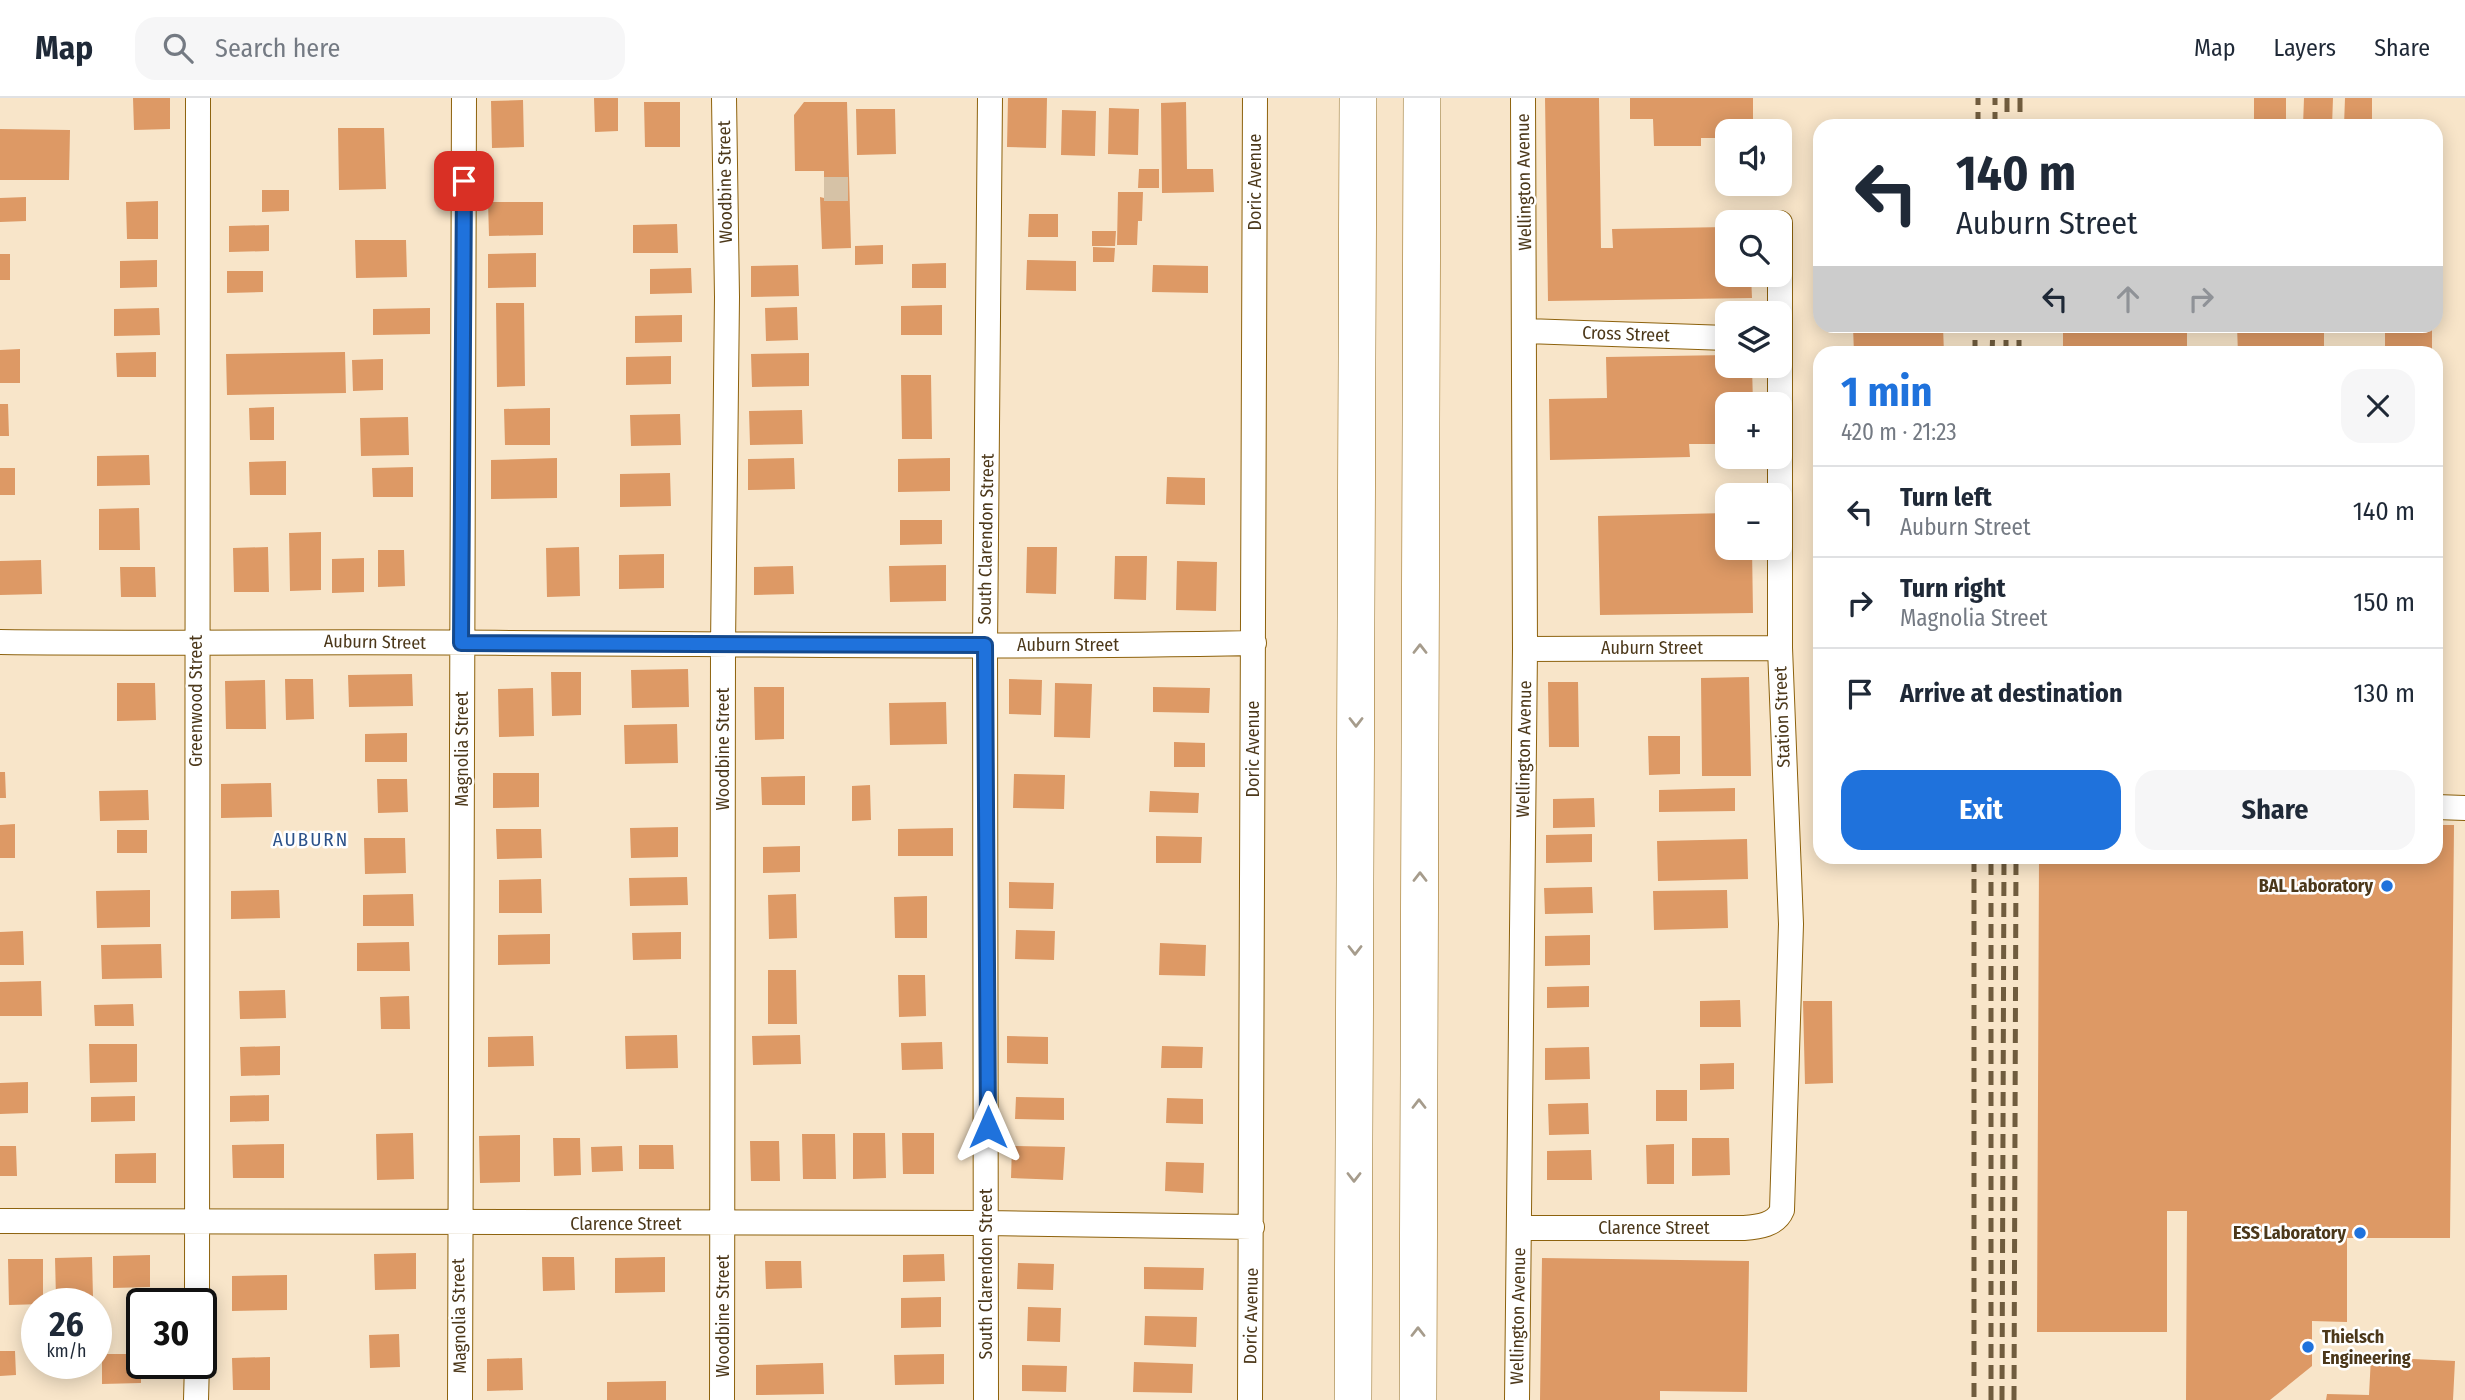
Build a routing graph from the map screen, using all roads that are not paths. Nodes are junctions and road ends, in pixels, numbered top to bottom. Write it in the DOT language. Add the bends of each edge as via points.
graph roads {
  1 [pos="198,98"];
  2 [pos="464,98"];
  3 [pos="724,98"];
  4 [pos="990,98"];
  5 [pos="1255,98"];
  6 [pos="1332,98"];
  7 [pos="1358,98"];
  8 [pos="1423,98"];
  9 [pos="1523,98"];
  10 [pos="1526,331"];
  11 [pos="1715,338"];
  12 [pos="1780,378"];
  13 [pos="0,642"];
  14 [pos="196,642"];
  15 [pos="461,643"];
  16 [pos="1254,643"];
  17 [pos="985,645"];
  18 [pos="723,646"];
  19 [pos="1780,648"];
  20 [pos="1525,649"];
  21 [pos="1357,654"];
  22 [pos="2443,807"];
  23 [pos="2465,808"];
  24 [pos="1782,1210"];
  25 [pos="0,1222"];
  26 [pos="198,1222"];
  27 [pos="458,1223"];
  28 [pos="723,1223"];
  29 [pos="986,1223"];
  30 [pos="1252,1227"];
  31 [pos="1519,1228"];
  32 [pos="197,1288"];
  33 [pos="197,1379"];
  34 [pos="197,1400"];
  35 [pos="460,1400"];
  36 [pos="722,1400"];
  37 [pos="986,1400"];
  38 [pos="1250,1400"];
  39 [pos="1353,1400"];
  40 [pos="1418,1400"];
  41 [pos="1517,1400"];
  1 -- 14 [label="street, Greenwood Street"];
  2 -- 15 [label="street, Magnolia Street"];
  3 -- 18 [label="street, Woodbine Street"];
  4 -- 17 [label="street, South Clarendon Street"];
  5 -- 16 [label="street, Doric Avenue"];
  6 -- 21 [label="highway"];
  7 -- 21 [label="highway"];
  40 -- 8 [label="highway, one-way"];
  9 -- 10 [label="street, Wellington Avenue"];
  10 -- 11 [label="street, Cross Street"];
  10 -- 20 [label="street, Wellington Avenue"];
  12 -- 19 [label="street, Station Street"];
  13 -- 14 [label="street, Auburn Street"];
  14 -- 15 [label="street, Auburn Street"];
  14 -- 26 [label="street, Greenwood Street"];
  15 -- 18 [label="street, Auburn Street"];
  15 -- 27 [label="street, Magnolia Street" via="464,938"];
  16 -- 17 [label="street, Auburn Street"];
  16 -- 30 [label="street, Doric Avenue"];
  17 -- 18 [label="street, Auburn Street"];
  17 -- 29 [label="street, South Clarendon Street"];
  18 -- 28 [label="street, Woodbine Street"];
  19 -- 20 [label="street, Auburn Street"];
  19 -- 24 [label="street, Station Street" via="1791,924"];
  20 -- 31 [label="street, Wellington Avenue"];
  21 -- 39 [label="highway, one-way"];
  22 -- 23 [label="street"];
  24 -- 31 [label="street, Clarence Street" via="1769,1223 1744,1228"];
  25 -- 26 [label="street, Clarence Street"];
  26 -- 27 [label="street, Clarence Street"];
  26 -- 32 [label="street, Greenwood Street"];
  27 -- 28 [label="street, Clarence Street"];
  27 -- 35 [label="street, Magnolia Street"];
  28 -- 29 [label="street, Clarence Street"];
  28 -- 36 [label="street, Woodbine Street"];
  29 -- 30 [label="street, Clarence Street"];
  29 -- 37 [label="street, South Clarendon Street"];
  30 -- 38 [label="street, Doric Avenue"];
  31 -- 41 [label="street, Wellington Avenue"];
  33 -- 34 [label="street"];
}
